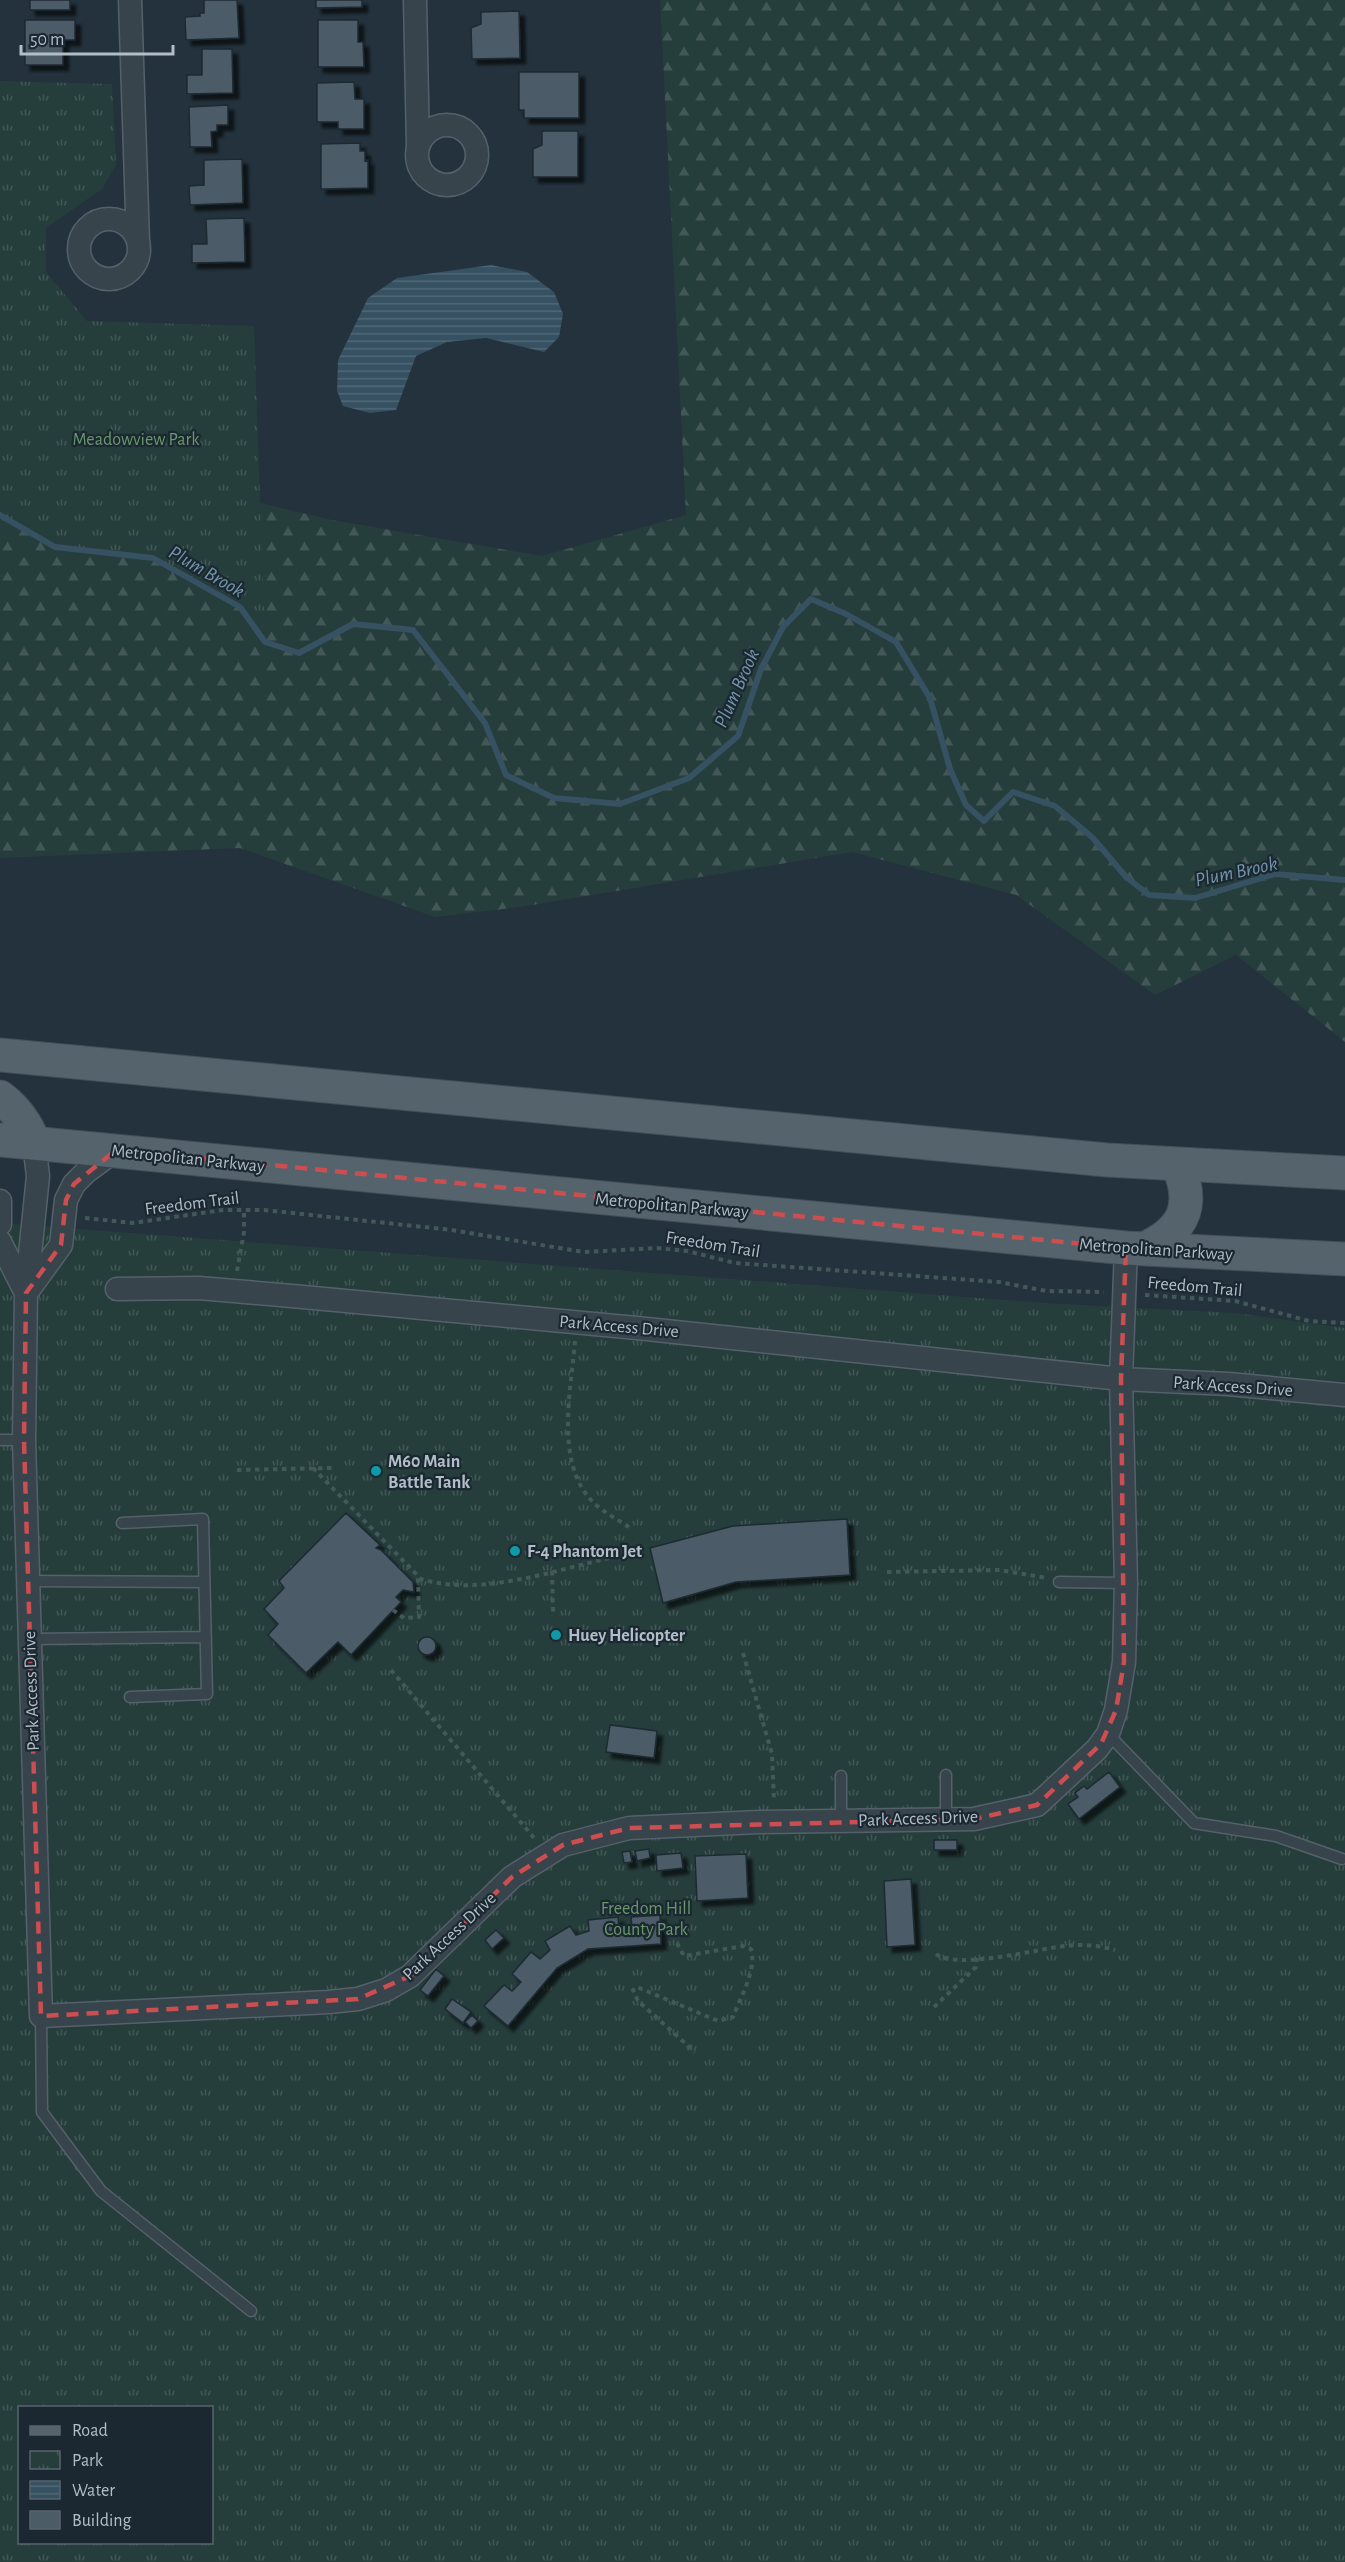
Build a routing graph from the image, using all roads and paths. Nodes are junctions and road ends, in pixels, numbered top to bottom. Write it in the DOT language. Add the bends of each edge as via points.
graph roads {
  1 [pos="130,0"];
  2 [pos="415,0"];
  3 [pos="419,104"];
  4 [pos="448,125"];
  5 [pos="418,146"];
  6 [pos="137,192"];
  7 [pos="109,219"];
  8 [pos="138,242"];
  9 [pos="0,1055"];
  10 [pos="0,1097"];
  11 [pos="0,1140"];
  12 [pos="34,1143"];
  13 [pos="116,1150"];
  14 [pos="1178,1165"];
  15 [pos="1345,1173"];
  16 [pos="0,1201"];
  17 [pos="244,1209"];
  18 [pos="76,1217"];
  19 [pos="0,1224"];
  20 [pos="0,1242"];
  21 [pos="1135,1249"];
  22 [pos="1345,1259"];
  23 [pos="117,1289"];
  24 [pos="233,1291"];
  25 [pos="26,1293"];
  26 [pos="1123,1293"];
  27 [pos="578,1322"];
  28 [pos="1345,1323"];
  29 [pos="1121,1379"];
  30 [pos="1345,1395"];
  31 [pos="0,1440"];
  32 [pos="24,1440"];
  33 [pos="313,1468"];
  34 [pos="332,1468"];
  35 [pos="237,1470"];
  36 [pos="122,1523"];
  37 [pos="629,1527"];
  38 [pos="609,1558"];
  39 [pos="552,1571"];
  40 [pos="887,1572"];
  41 [pos="418,1576"];
  42 [pos="28,1581"];
  43 [pos="204,1582"];
  44 [pos="1059,1582"];
  45 [pos="1126,1584"];
  46 [pos="393,1610"];
  47 [pos="553,1613"];
  48 [pos="206,1637"];
  49 [pos="30,1639"];
  50 [pos="743,1653"];
  51 [pos="391,1670"];
  52 [pos="130,1697"];
  53 [pos="1108,1734"];
  54 [pos="946,1775"];
  55 [pos="841,1776"];
  56 [pos="946,1819"];
  57 [pos="841,1821"];
  58 [pos="775,1822"];
  59 [pos="541,1846"];
  60 [pos="1342,1859"];
  61 [pos="677,1943"];
  62 [pos="1115,1950"];
  63 [pos="936,1954"];
  64 [pos="977,1958"];
  65 [pos="934,2007"];
  66 [pos="41,2016"];
  67 [pos="695,2052"];
  68 [pos="251,2311"];
  1 -- 6 [label="street"];
  2 -- 3 [label="street"];
  3 -- 4 [label="street"];
  3 -- 5 [label="street"];
  4 -- 5 [label="street" via="430,130"];
  4 -- 5 [label="street" via="466,132 476,148 474,168 460,181 441,184 424,174 417,156"];
  6 -- 7 [label="street"];
  6 -- 8 [label="street"];
  7 -- 8 [label="street" via="129,226"];
  7 -- 8 [label="street" via="92,225 81,240 81,260 94,275 113,279 128,271 136,262"];
  9 -- 14 [label="main road"];
  10 -- 12 [label="main road" via="21,1117"];
  11 -- 12 [label="main road, Metropolitan Parkway"];
  12 -- 13 [label="main road, Metropolitan Parkway"];
  12 -- 25 [label="street, Park Access Drive" via="38,1176"];
  13 -- 21 [label="main road, Metropolitan Parkway"];
  13 -- 25 [label="street" via="74,1184 66,1200 62,1245"];
  14 -- 15 [label="main road"];
  14 -- 21 [label="main road" via="1185,1192 1176,1229 1165,1239"];
  16 -- 19 [label="street"];
  17 -- 18 [label="path, Freedom Trail" via="132,1223"];
  17 -- 24 [label="path" via="242,1249"];
  17 -- 26 [label="path, Freedom Trail" via="452,1230 583,1252 657,1248 735,1263 999,1282 1046,1291"];
  20 -- 25 [label="street, Park Access Drive"];
  21 -- 22 [label="main road, Metropolitan Parkway"];
  21 -- 26 [label="street, Park Access Drive"];
  23 -- 24 [label="street, Park Access Drive"];
  24 -- 27 [label="street, Park Access Drive"];
  25 -- 32 [label="street, Park Access Drive"];
  26 -- 28 [label="path, Freedom Trail" via="1235,1301 1309,1321"];
  26 -- 29 [label="street, Park Access Drive"];
  27 -- 29 [label="street, Park Access Drive"];
  27 -- 37 [label="path" via="569,1452 573,1472 592,1502"];
  29 -- 30 [label="street, Park Access Drive"];
  29 -- 45 [label="street, Park Access Drive"];
  31 -- 32 [label="lane"];
  32 -- 42 [label="street, Park Access Drive"];
  33 -- 34 [label="path"];
  33 -- 35 [label="path"];
  33 -- 41 [label="path"];
  36 -- 43 [label="lane" via="203,1519"];
  38 -- 39 [label="path"];
  39 -- 41 [label="path" via="507,1582 449,1584"];
  39 -- 47 [label="path"];
  40 -- 44 [label="path" via="1000,1570"];
  41 -- 46 [label="path" via="419,1617 404,1618"];
  42 -- 43 [label="lane"];
  42 -- 49 [label="street, Park Access Drive"];
  43 -- 48 [label="lane"];
  44 -- 45 [label="lane"];
  45 -- 53 [label="street, Park Access Drive" via="1124,1662"];
  48 -- 49 [label="lane"];
  48 -- 52 [label="lane" via="207,1694"];
  49 -- 66 [label="street, Park Access Drive"];
  50 -- 58 [label="path" via="772,1755"];
  51 -- 59 [label="path"];
  53 -- 56 [label="street, Park Access Drive" via="1037,1805 974,1819"];
  53 -- 60 [label="lane" via="1194,1823 1276,1836"];
  54 -- 56 [label="lane"];
  55 -- 57 [label="lane"];
  56 -- 57 [label="street, Park Access Drive"];
  57 -- 58 [label="street, Park Access Drive"];
  58 -- 66 [label="street, Park Access Drive" via="629,1828 563,1845 513,1877 410,1976 386,1990 358,1999"];
  61 -- 67 [label="path" via="684,1956 743,1946 751,1949 752,1955 750,1972 733,2017 726,2021 651,1991 637,1987 633,1990 638,2001"];
  62 -- 64 [label="path" via="1098,1945 1066,1946"];
  63 -- 64 [label="path" via="942,1958"];
  64 -- 65 [label="path" via="976,1967"];
  66 -- 68 [label="lane" via="42,2112 101,2191"];
}
